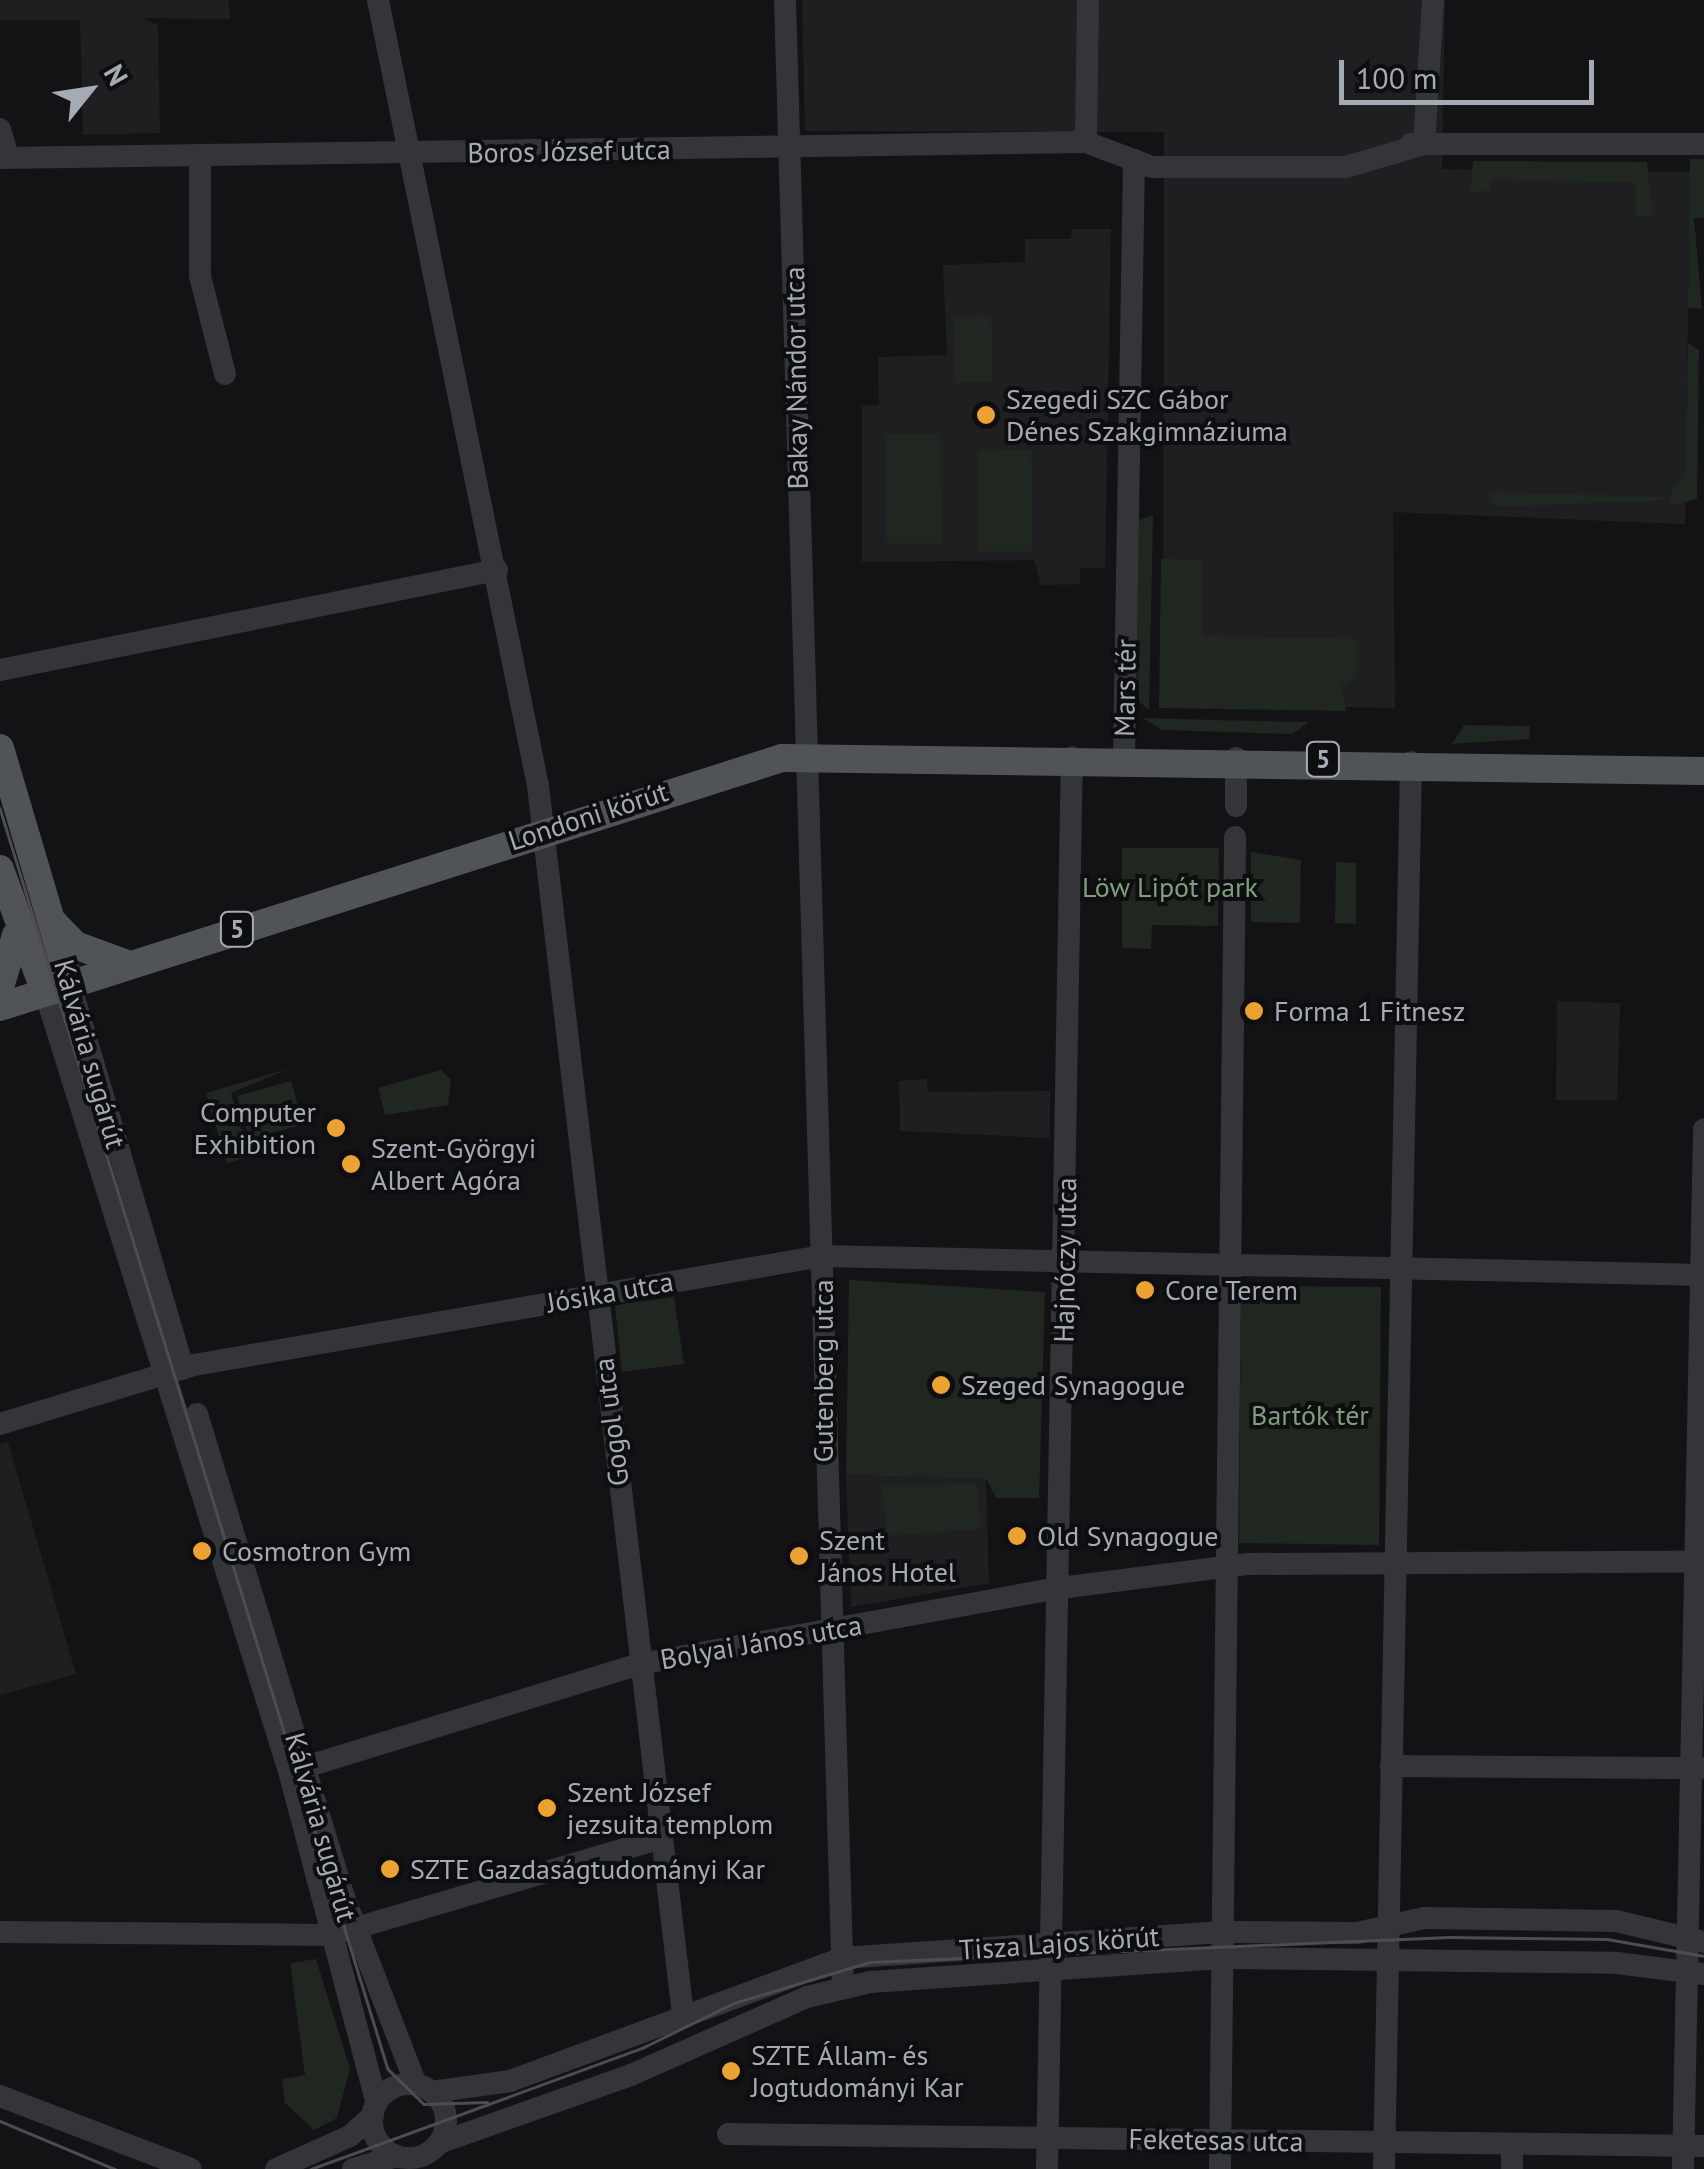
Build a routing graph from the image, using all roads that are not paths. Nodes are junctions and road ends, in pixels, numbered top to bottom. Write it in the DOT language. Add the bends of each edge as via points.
graph roads {
  1 [pos="378,0"];
  2 [pos="785,0"];
  3 [pos="1088,0"];
  4 [pos="1423,0"];
  5 [pos="1433,0"];
  6 [pos="1426,112"];
  7 [pos="0,129"];
  8 [pos="1086,142"];
  9 [pos="1424,144"];
  10 [pos="1704,144"];
  11 [pos="791,149"];
  12 [pos="408,152"];
  13 [pos="200,156"];
  14 [pos="4,158"];
  15 [pos="1134,160"];
  16 [pos="225,374"];
  17 [pos="497,570"];
  18 [pos="0,670"];
  19 [pos="0,748"];
  20 [pos="802,756"];
  21 [pos="1124,757"];
  22 [pos="1072,758"];
  23 [pos="1236,758"];
  24 [pos="1411,762"];
  25 [pos="1704,771"];
  26 [pos="1236,806"];
  27 [pos="542,829"];
  28 [pos="1236,837"];
  29 [pos="0,870"];
  30 [pos="51,920"];
  31 [pos="16,928"];
  32 [pos="127,964"];
  33 [pos="0,987"];
  34 [pos="57,988"];
  35 [pos="0,1008"];
  36 [pos="1704,1128"];
  37 [pos="1704,1148"];
  38 [pos="822,1256"];
  39 [pos="1066,1262"];
  40 [pos="1233,1266"];
  41 [pos="1399,1270"];
  42 [pos="1702,1275"];
  43 [pos="596,1294"];
  44 [pos="176,1370"];
  45 [pos="0,1424"];
  46 [pos="1699,1562"];
  47 [pos="1396,1565"];
  48 [pos="1228,1566"];
  49 [pos="1060,1588"];
  50 [pos="827,1629"];
  51 [pos="640,1664"];
  52 [pos="1392,1766"];
  53 [pos="305,1767"];
  54 [pos="1697,1768"];
  55 [pos="659,1840"];
  56 [pos="356,1931"];
  57 [pos="0,1932"];
  58 [pos="332,1935"];
  59 [pos="1696,1940"];
  60 [pos="1050,1943"];
  61 [pos="1388,1944"];
  62 [pos="1222,1945"];
  63 [pos="842,1958"];
  64 [pos="1050,1971"];
  65 [pos="1695,1973"];
  66 [pos="843,1986"];
  67 [pos="683,2015"];
  68 [pos="424,2088"];
  69 [pos="0,2096"];
  70 [pos="375,2109"];
  71 [pos="728,2134"];
  72 [pos="1048,2139"];
  73 [pos="1221,2140"];
  74 [pos="1385,2142"];
  75 [pos="1512,2144"];
  76 [pos="126,2148"];
  77 [pos="1690,2153"];
  78 [pos="438,2154"];
  79 [pos="407,2161"];
  80 [pos="158,2169"];
  81 [pos="191,2169"];
  82 [pos="276,2169"];
  83 [pos="353,2169"];
  84 [pos="1047,2169"];
  85 [pos="1220,2169"];
  86 [pos="1384,2169"];
  87 [pos="1512,2169"];
  1 -- 12 [label="street, Gogol utca"];
  2 -- 11 [label="street, Bakay Nándor utca"];
  3 -- 8 [label="street"];
  4 -- 6 [label="street"];
  5 -- 6 [label="street"];
  6 -- 9 [label="street"];
  7 -- 14 [label="street"];
  8 -- 11 [label="street, Boros József utca"];
  8 -- 15 [label="street, Boros József utca"];
  9 -- 10 [label="street"];
  9 -- 15 [label="street"];
  11 -- 12 [label="street, Boros József utca"];
  11 -- 20 [label="street, Bakay Nándor utca"];
  12 -- 13 [label="street, Boros József utca"];
  12 -- 17 [label="street, Gogol utca"];
  13 -- 14 [label="street, Boros József utca"];
  13 -- 16 [label="street" via="200,276"];
  15 -- 21 [label="street, Mars tér"];
  17 -- 18 [label="street"];
  17 -- 27 [label="street, Gogol utca"];
  19 -- 30 [label="main road, Kálvária sugárút"];
  20 -- 22 [label="main road, Londoni körút / 5"];
  20 -- 27 [label="main road, Londoni körút / 5"];
  20 -- 38 [label="street, Gutenberg utca"];
  21 -- 22 [label="main road, Londoni körút / 5"];
  21 -- 23 [label="main road, Mars tér / 5"];
  22 -- 39 [label="street, Hajnóczy utca"];
  23 -- 24 [label="main road, Mars tér / 5"];
  23 -- 26 [label="street"];
  24 -- 25 [label="main road, Mars tér / 5"];
  24 -- 41 [label="street"];
  27 -- 32 [label="main road, Londoni körút / 5"];
  27 -- 43 [label="street, Gogol utca"];
  28 -- 40 [label="street"];
  29 -- 31 [label="main road, Kálvária sugárút"];
  30 -- 32 [label="main road" via="75,945"];
  30 -- 34 [label="main road, Kálvária sugárút"];
  31 -- 33 [label="main road" via="14,965"];
  31 -- 34 [label="main road, Kálvária sugárút"];
  32 -- 34 [label="main road, Londoni körút / 5"];
  34 -- 35 [label="main road, 5"];
  34 -- 44 [label="street, Kálvária sugárút"];
  36 -- 37 [label="street"];
  37 -- 42 [label="street"];
  38 -- 39 [label="street, Jósika utca"];
  38 -- 43 [label="street, Jósika utca"];
  38 -- 50 [label="street, Gutenberg utca"];
  39 -- 40 [label="street, Jósika utca"];
  39 -- 49 [label="street, Hajnóczy utca"];
  40 -- 41 [label="street"];
  40 -- 48 [label="street"];
  41 -- 42 [label="street"];
  41 -- 47 [label="street"];
  42 -- 46 [label="street"];
  43 -- 44 [label="street, Jósika utca"];
  43 -- 51 [label="street, Gogol utca"];
  44 -- 45 [label="street, Jósika utca"];
  44 -- 53 [label="street, Kálvária sugárút"];
  44 -- 58 [label="street, Kálvária sugárút"];
  46 -- 47 [label="street"];
  46 -- 54 [label="street"];
  47 -- 48 [label="street"];
  47 -- 52 [label="street"];
  48 -- 49 [label="street, Bolyai János utca"];
  48 -- 62 [label="street"];
  49 -- 50 [label="street, Bolyai János utca"];
  49 -- 60 [label="street, Hajnóczy utca"];
  50 -- 51 [label="street, Bolyai János utca"];
  50 -- 63 [label="street, Gutenberg utca"];
  51 -- 53 [label="street, Bolyai János utca"];
  51 -- 55 [label="street, Gogol utca"];
  52 -- 54 [label="street"];
  52 -- 61 [label="street"];
  53 -- 56 [label="street, Kálvária sugárút"];
  54 -- 59 [label="street"];
  55 -- 56 [label="street"];
  55 -- 67 [label="street, Gogol utca"];
  56 -- 58 [label="street, Kálvária sugárút"];
  56 -- 68 [label="street"];
  57 -- 58 [label="street"];
  58 -- 70 [label="street"];
  59 -- 61 [label="street, Tisza Lajos körút" via="1616,1920 1424,1918"];
  59 -- 65 [label="street"];
  60 -- 62 [label="street, Tisza Lajos körút"];
  60 -- 63 [label="street, Tisza Lajos körút"];
  60 -- 64 [label="street, Hajnóczy utca"];
  61 -- 62 [label="street, Tisza Lajos körút"];
  61 -- 65 [label="street, Tisza Lajos körút"];
  61 -- 74 [label="street"];
  62 -- 64 [label="street, Tisza Lajos körút"];
  62 -- 73 [label="street"];
  63 -- 66 [label="street, Gutenberg utca"];
  63 -- 67 [label="street, Tisza Lajos körút"];
  64 -- 66 [label="street, Tisza Lajos körút"];
  64 -- 72 [label="street, Hajnóczy utca"];
  65 -- 77 [label="street"];
  66 -- 78 [label="street, Tisza Lajos körút"];
  67 -- 68 [label="street, Tisza Lajos körút" via="510,2081"];
  68 -- 70 [label="street"];
  68 -- 78 [label="street" via="446,2115"];
  69 -- 76 [label="street"];
  70 -- 79 [label="street" via="378,2141"];
  70 -- 82 [label="street" via="350,2136"];
  71 -- 72 [label="street, Feketesas utca"];
  72 -- 73 [label="street, Feketesas utca"];
  72 -- 84 [label="street, Hajnóczy utca"];
  73 -- 74 [label="street, Feketesas utca"];
  73 -- 85 [label="street"];
  74 -- 75 [label="street, Feketesas utca"];
  74 -- 86 [label="street"];
  75 -- 77 [label="street, Feketesas utca"];
  75 -- 87 [label="street"];
  76 -- 80 [label="street"];
  76 -- 81 [label="street"];
  78 -- 79 [label="street"];
  79 -- 83 [label="street"];
}
